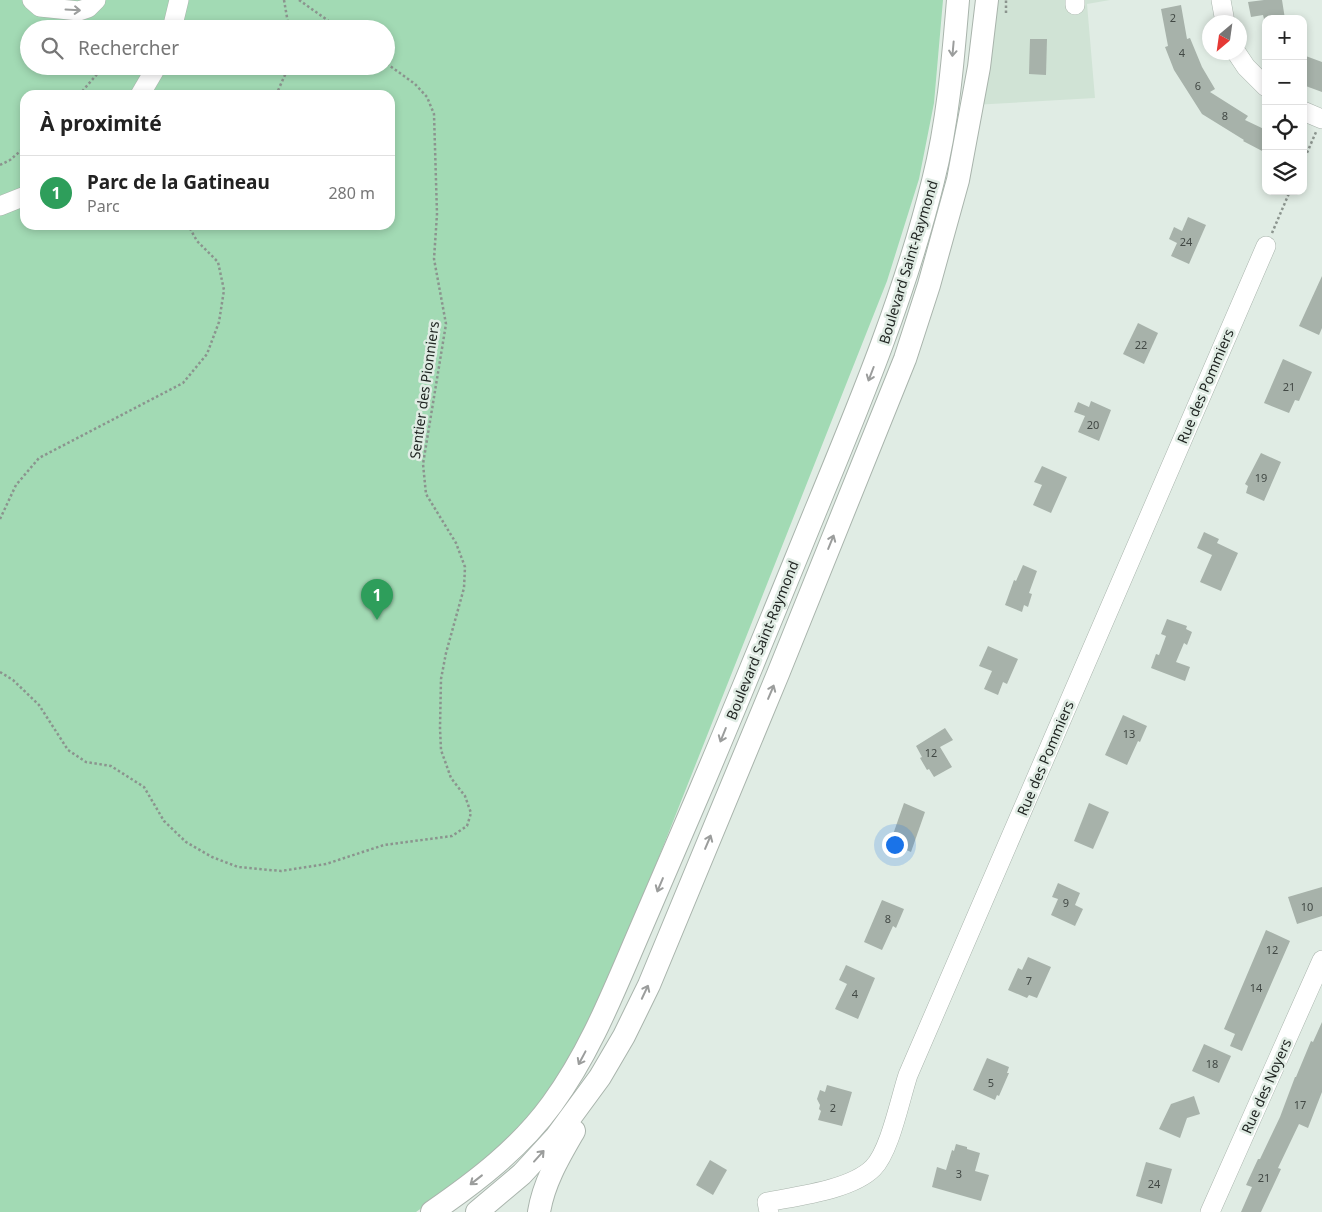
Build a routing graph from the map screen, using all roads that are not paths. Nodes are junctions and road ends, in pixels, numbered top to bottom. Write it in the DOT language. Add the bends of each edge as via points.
graph roads {
  1 [pos="32,0"];
  2 [pos="96,0"];
  3 [pos="179,0"];
  4 [pos="958,0"];
  5 [pos="987,0"];
  6 [pos="1221,0"];
  7 [pos="1224,15"];
  8 [pos="174,20"];
  9 [pos="1241,60"];
  10 [pos="152,75"];
  11 [pos="1262,83"];
  12 [pos="143,90"];
  13 [pos="1307,114"];
  14 [pos="1320,123"];
  15 [pos="20,198"];
  16 [pos="0,206"];
  17 [pos="1266,246"];
  18 [pos="1322,960"];
  19 [pos="624,1036"];
  20 [pos="768,1207"];
  21 [pos="440,1210"];
  22 [pos="477,1212"];
  23 [pos="539,1212"];
  24 [pos="1210,1212"];
  1 -- 2 [label="street, one-way" via="40,7 79,11"];
  3 -- 8 [label="street"];
  4 -- 21 [label="main road, Boulevard Saint-Raymond, one-way" via="949,97 934,179 904,282 883,342 727,725 604,1015 578,1066 551,1106 517,1145"];
  19 -- 5 [label="main road, Boulevard Saint-Raymond, one-way" via="649,985 778,674 905,358 930,285 958,180 979,67"];
  6 -- 7 [label="street"];
  9 -- 11 [label="street"];
  10 -- 12 [label="street"];
  13 -- 14 [label="street"];
  15 -- 16 [label="street"];
  17 -- 20 [label="street, Rue des Pommiers" via="908,1075 881,1156 874,1168 853,1182"];
  18 -- 24 [label="street, Rue des Noyers"];
  22 -- 19 [label="main road, Boulevard Saint-Raymond, one-way" via="522,1174 556,1136 600,1077"];
  19 -- 23 [label="main road" via="555,1164"];
}
